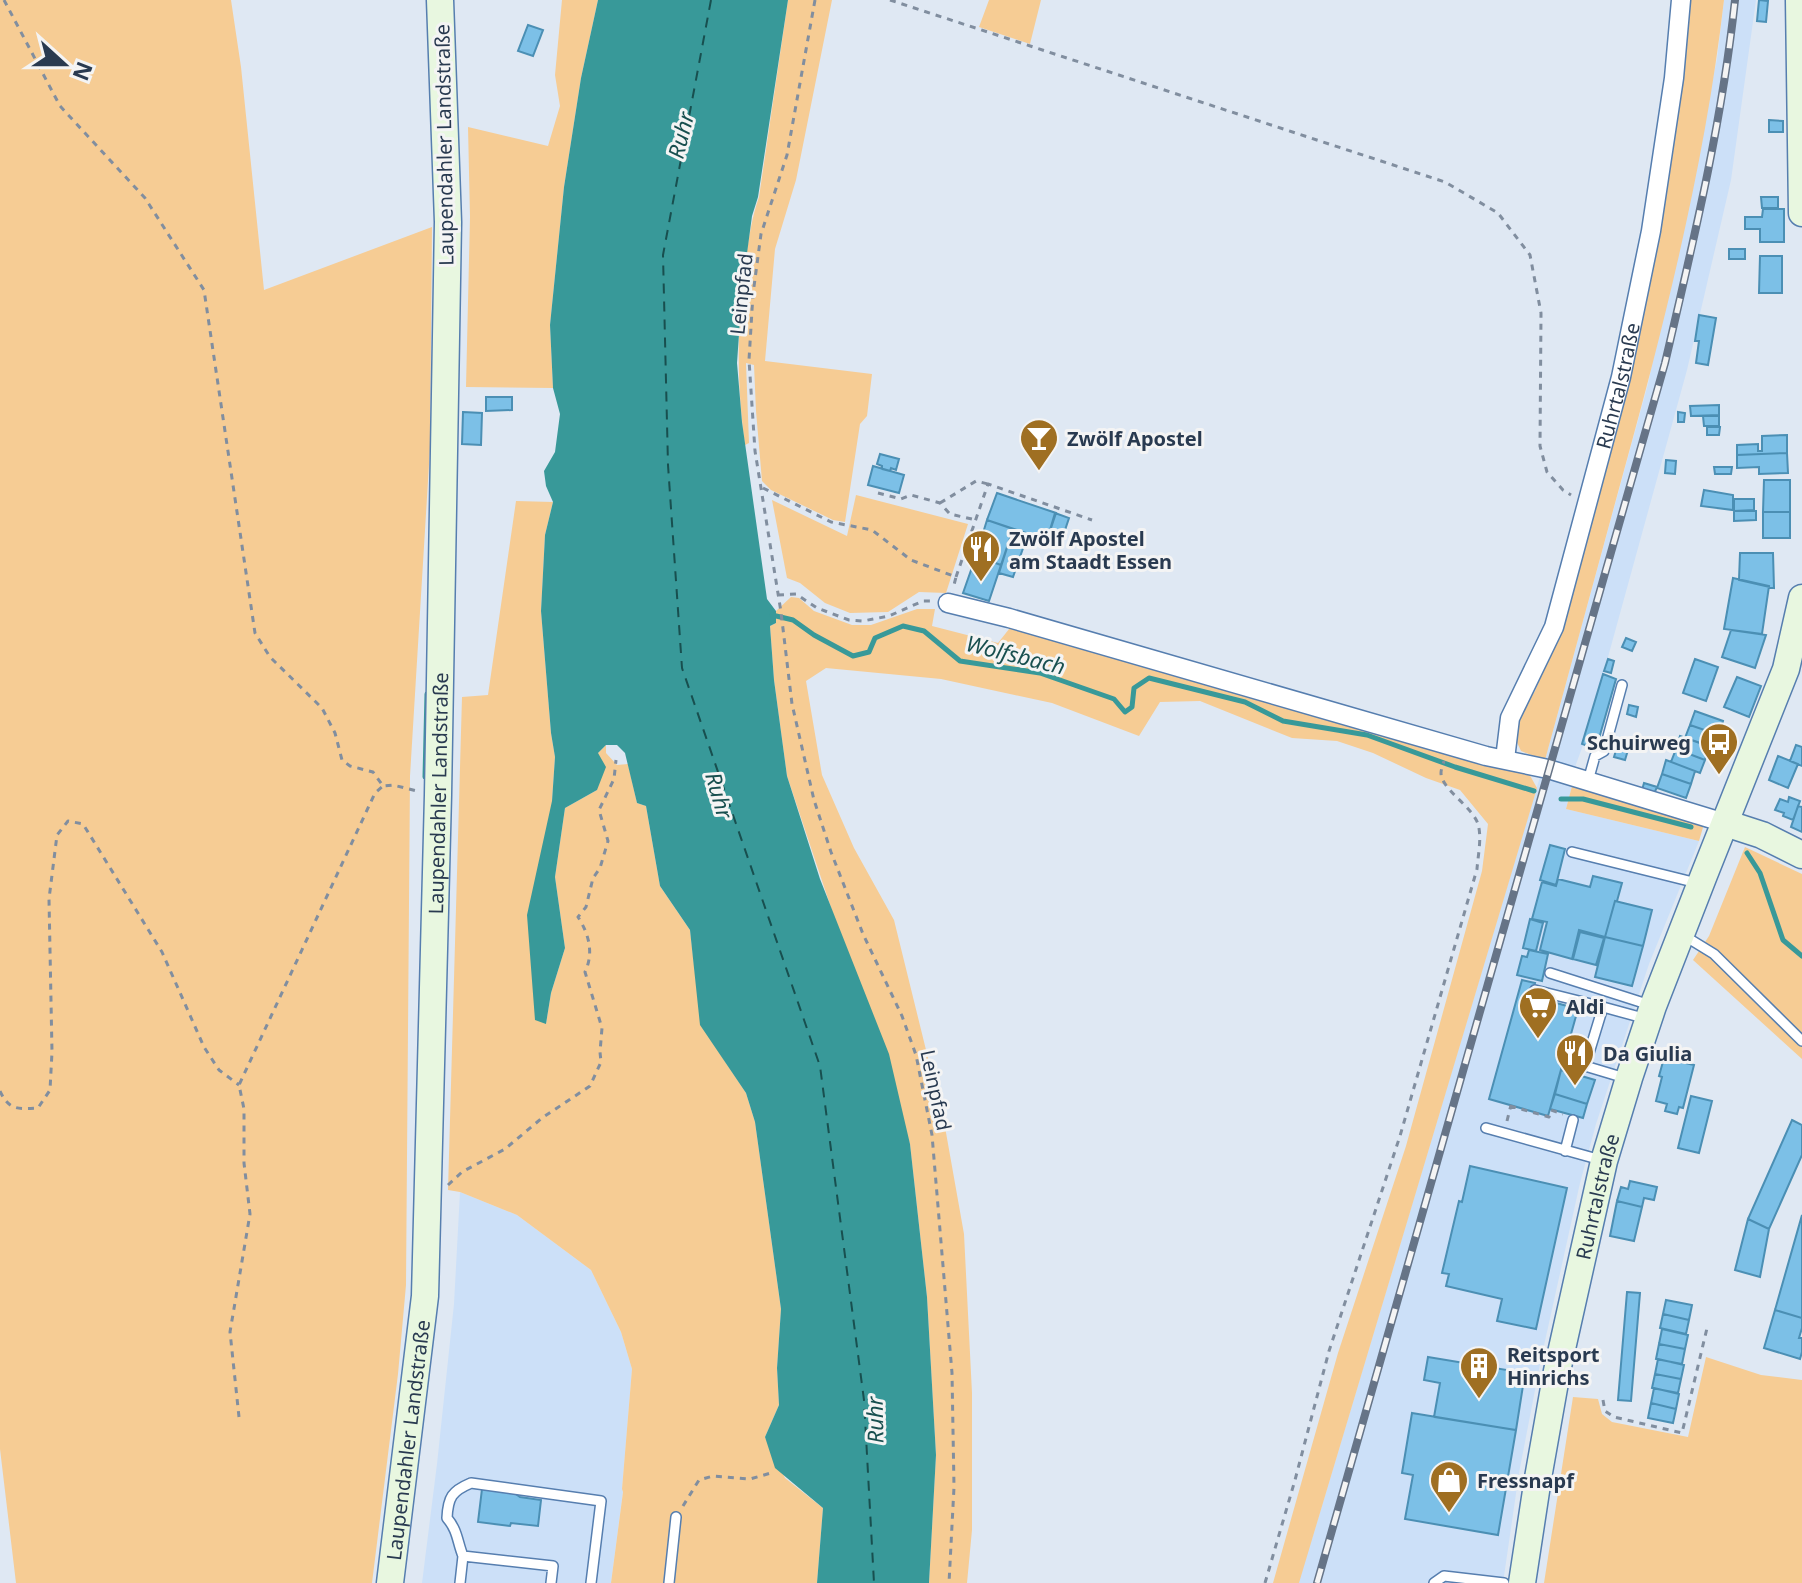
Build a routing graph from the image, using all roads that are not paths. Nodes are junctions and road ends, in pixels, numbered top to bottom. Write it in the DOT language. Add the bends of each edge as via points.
graph roads {
  1 [pos="440,0"];
  2 [pos="1681,0"];
  3 [pos="1799,0"];
  4 [pos="1802,213"];
  5 [pos="1802,598"];
  6 [pos="948,603"];
  7 [pos="1622,685"];
  8 [pos="1505,759"];
  9 [pos="1588,781"];
  10 [pos="1725,823"];
  11 [pos="1572,852"];
  12 [pos="1802,855"];
  13 [pos="1700,884"];
  14 [pos="1681,934"];
  15 [pos="1550,973"];
  16 [pos="1535,990"];
  17 [pos="1603,1007"];
  18 [pos="1651,1013"];
  19 [pos="1802,1041"];
  20 [pos="1629,1078"];
  21 [pos="1573,1118"];
  22 [pos="1486,1128"];
  23 [pos="1565,1151"];
  24 [pos="1604,1161"];
  25 [pos="676,1517"];
  26 [pos="463,1556"];
  27 [pos="390,1583"];
  28 [pos="460,1583"];
  29 [pos="551,1583"];
  30 [pos="591,1583"];
  31 [pos="669,1583"];
  32 [pos="1434,1583"];
  33 [pos="1504,1583"];
  34 [pos="1522,1583"];
  1 -- 27 [label="main road, Laupendahler Landstraße" via="448,222 425,1296"];
  2 -- 8 [label="street, Ruhrtalstraße" via="1651,231 1621,377 1554,627 1510,718"];
  3 -- 4 [label="main road"];
  5 -- 10 [label="main road, Ruhrtalstraße" via="1786,669"];
  6 -- 8 [label="street"];
  7 -- 9 [label="lane" via="1604,751 1595,756"];
  8 -- 9 [label="street"];
  9 -- 10 [label="street"];
  10 -- 12 [label="main road"];
  10 -- 13 [label="main road, Ruhrtalstraße"];
  11 -- 13 [label="lane"];
  13 -- 14 [label="main road, Ruhrtalstraße"];
  14 -- 18 [label="main road, Ruhrtalstraße"];
  14 -- 19 [label="lane" via="1714,954"];
  15 -- 18 [label="lane"];
  16 -- 17 [label="lane"];
  17 -- 18 [label="lane"];
  17 -- 20 [label="lane" via="1585,1066"];
  18 -- 20 [label="main road, Ruhrtalstraße"];
  20 -- 24 [label="main road, Ruhrtalstraße"];
  21 -- 23 [label="lane"];
  22 -- 23 [label="lane"];
  23 -- 24 [label="lane"];
  24 -- 34 [label="main road, Ruhrtalstraße" via="1557,1371"];
  25 -- 31 [label="lane"];
  26 -- 28 [label="lane"];
  26 -- 29 [label="lane" via="553,1566"];
  26 -- 30 [label="lane" via="457,1530 447,1518 448,1503 456,1489 471,1483 601,1501"];
  32 -- 33 [label="lane" via="1444,1576"];
}
